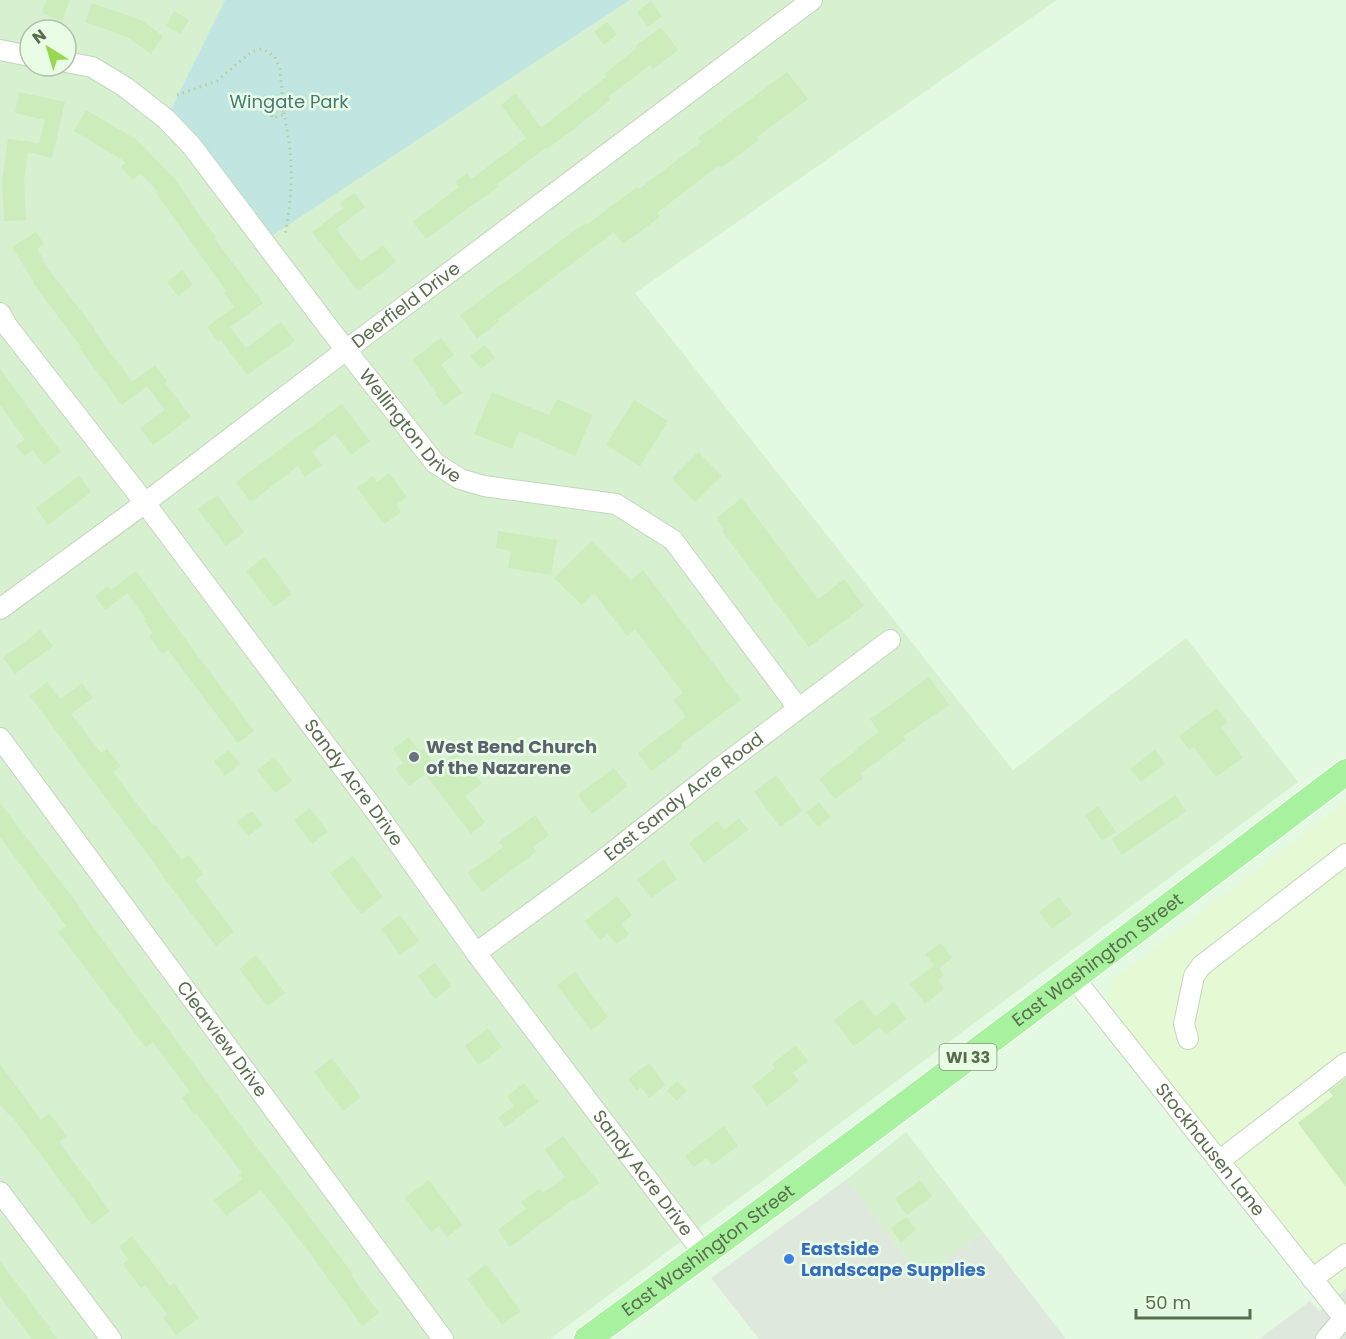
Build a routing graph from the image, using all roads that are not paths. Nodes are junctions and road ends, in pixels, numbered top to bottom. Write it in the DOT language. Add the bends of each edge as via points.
graph roads {
  1 [pos="812,0"];
  2 [pos="0,50"];
  3 [pos="18,54"];
  4 [pos="78,65"];
  5 [pos="0,313"];
  6 [pos="346,350"];
  7 [pos="145,503"];
  8 [pos="0,609"];
  9 [pos="890,640"];
  10 [pos="798,708"];
  11 [pos="0,738"];
  12 [pos="1346,772"];
  13 [pos="1346,854"];
  14 [pos="476,953"];
  15 [pos="1074,978"];
  16 [pos="1188,1039"];
  17 [pos="1346,1063"];
  18 [pos="1219,1161"];
  19 [pos="0,1192"];
  20 [pos="704,1254"];
  21 [pos="1346,1254"];
  22 [pos="1312,1279"];
  23 [pos="1344,1317"];
  24 [pos="111,1339"];
  25 [pos="443,1339"];
  26 [pos="586,1339"];
  27 [pos="1326,1339"];
  1 -- 6 [label="street, Deerfield Drive"];
  2 -- 3 [label="street"];
  4 -- 6 [label="street, Wellington Drive" via="92,67 125,87 166,119 191,145"];
  5 -- 7 [label="street, Sandy Acre Drive"];
  6 -- 7 [label="street, Deerfield Drive"];
  6 -- 10 [label="street, Wellington Drive" via="435,463 459,479 616,504 673,540"];
  7 -- 8 [label="street, Deerfield Drive"];
  7 -- 14 [label="street, Sandy Acre Drive" via="379,816"];
  9 -- 10 [label="street, East Sandy Acre Road"];
  10 -- 14 [label="street, East Sandy Acre Road"];
  11 -- 25 [label="street, Clearview Drive"];
  12 -- 15 [label="main road, East Washington Street / WI 33"];
  13 -- 16 [label="street" via="1201,966 1194,976 1184,1023"];
  14 -- 20 [label="street, Sandy Acre Drive"];
  15 -- 18 [label="street, Stockhausen Lane"];
  15 -- 20 [label="main road, East Washington Street / WI 33"];
  17 -- 18 [label="street"];
  18 -- 22 [label="street, Stockhausen Lane"];
  19 -- 24 [label="street"];
  20 -- 26 [label="main road, East Washington Street / WI 33"];
  21 -- 22 [label="street"];
  22 -- 23 [label="street, Stockhausen Lane"];
  23 -- 27 [label="street"];
}
